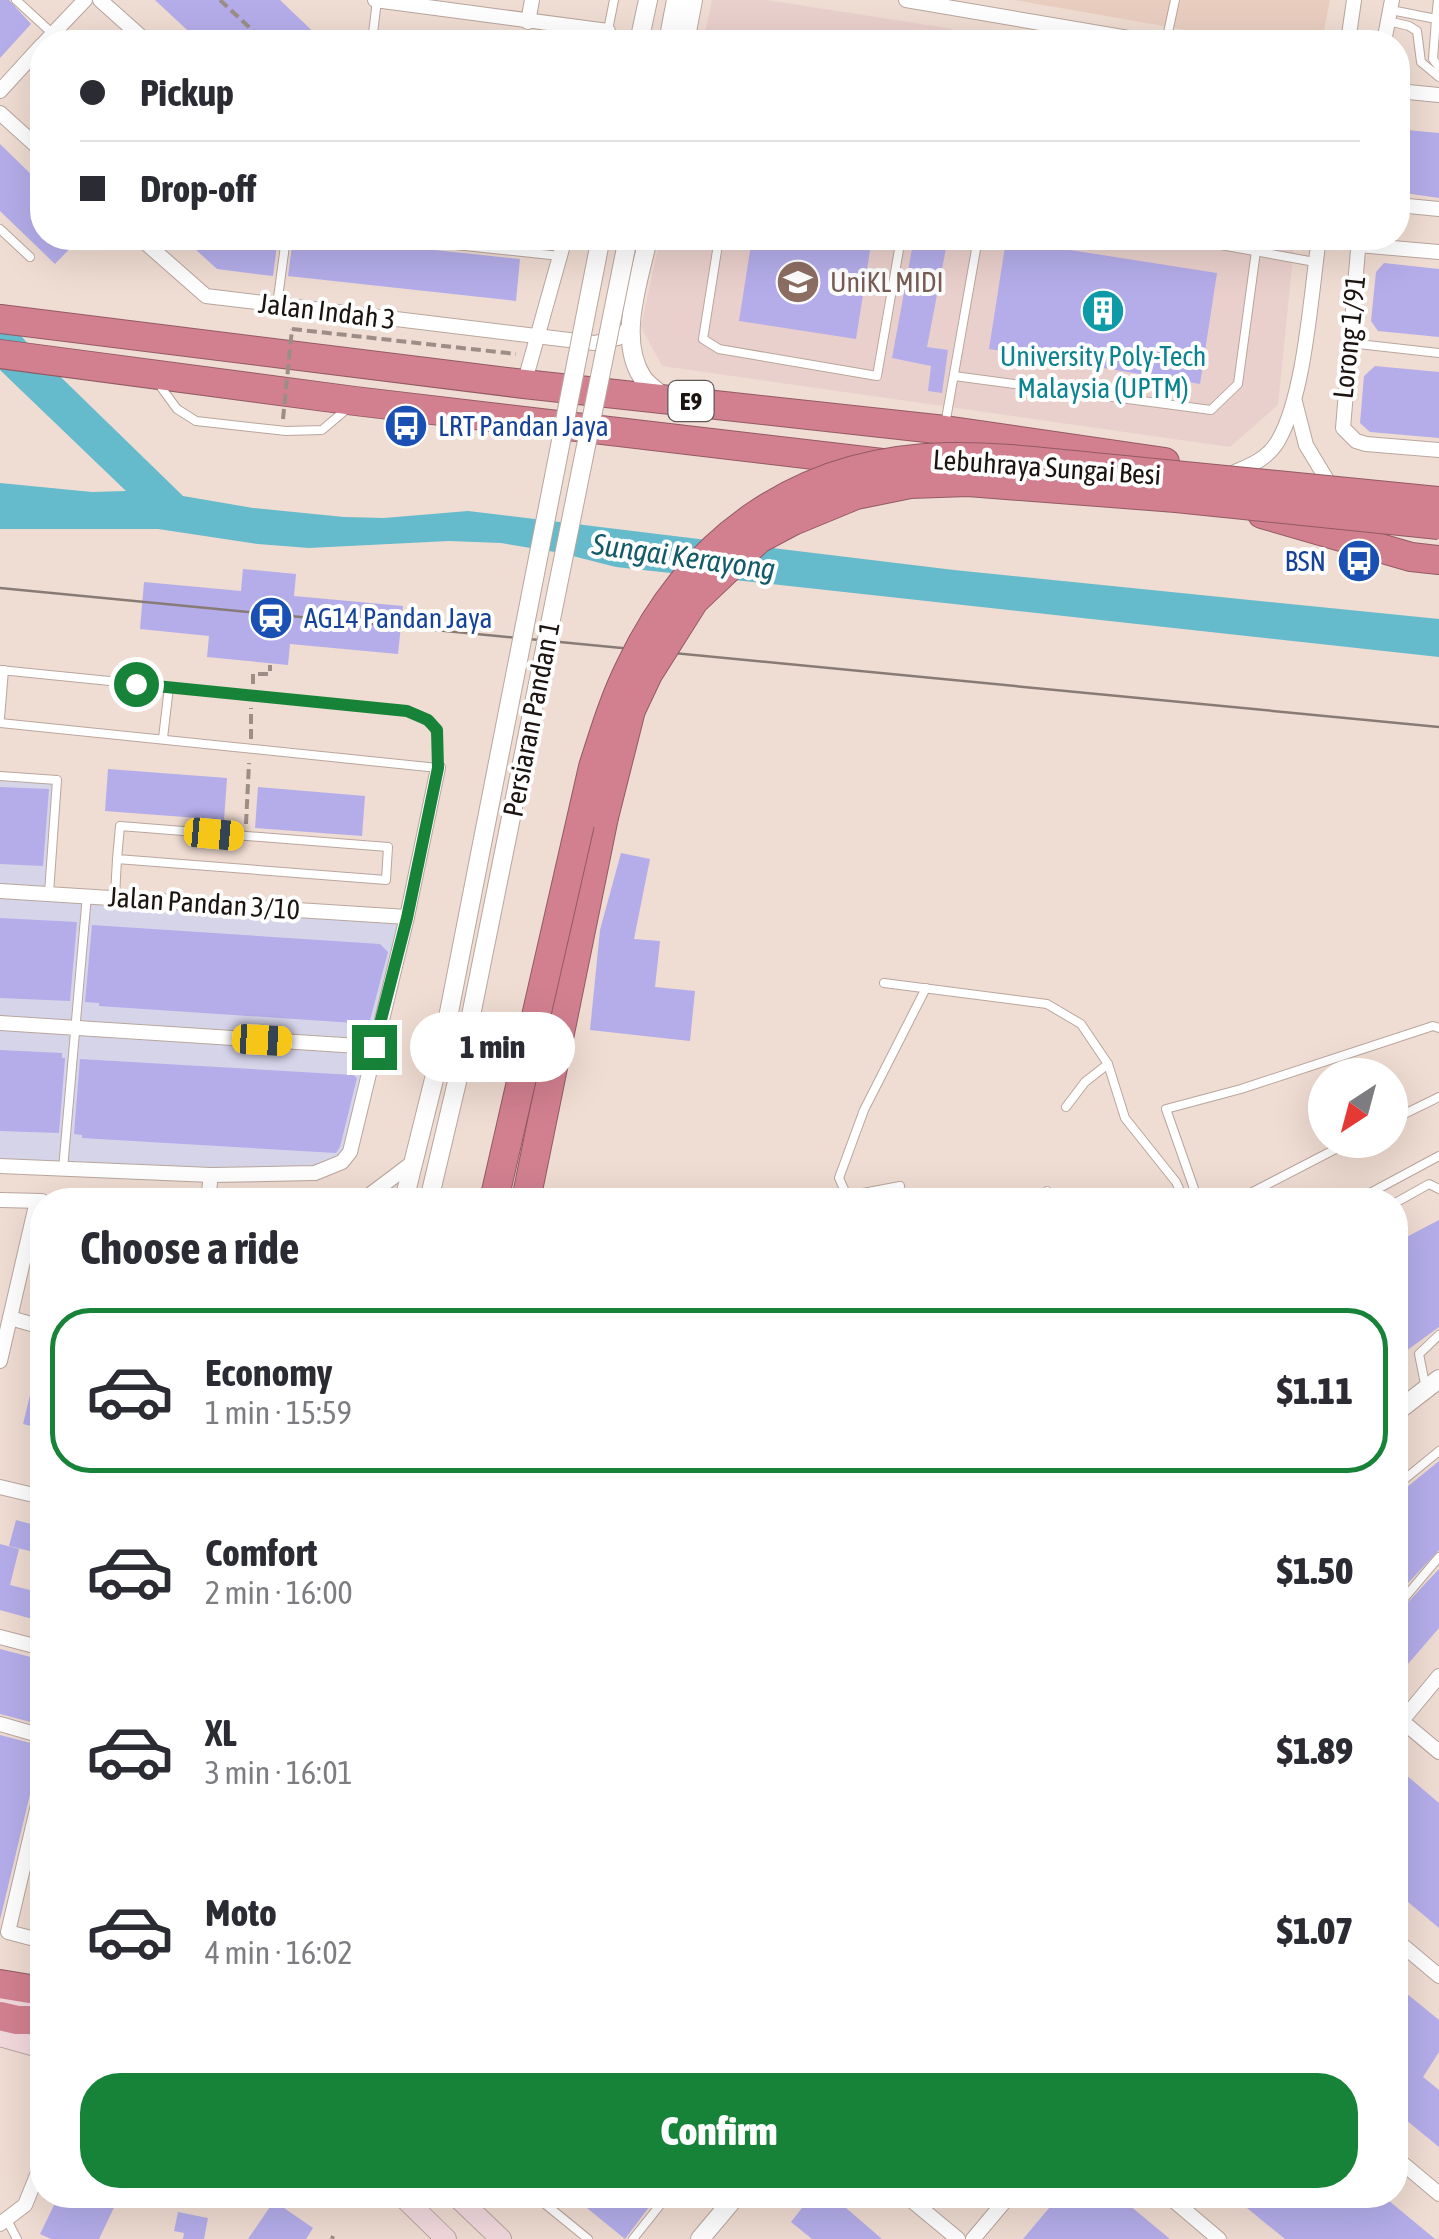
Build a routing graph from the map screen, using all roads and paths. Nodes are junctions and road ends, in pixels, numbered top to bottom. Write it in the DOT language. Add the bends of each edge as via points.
graph roads {
  1 [pos="16,0"];
  2 [pos="84,0"];
  3 [pos="100,0"];
  4 [pos="220,0"];
  5 [pos="376,0"];
  6 [pos="532,0"];
  7 [pos="614,0"];
  8 [pos="648,0"];
  9 [pos="676,0"];
  10 [pos="693,0"];
  11 [pos="906,0"];
  12 [pos="1012,0"];
  13 [pos="1176,0"];
  14 [pos="1354,0"];
  15 [pos="1438,0"];
  16 [pos="941,3"];
  17 [pos="1390,10"];
  18 [pos="1008,18"];
  19 [pos="1436,19"];
  20 [pos="528,22"];
  21 [pos="39,30"];
  22 [pos="57,30"];
  23 [pos="134,30"];
  24 [pos="253,30"];
  25 [pos="373,30"];
  26 [pos="570,30"];
  27 [pos="608,30"];
  28 [pos="642,30"];
  29 [pos="670,30"];
  30 [pos="687,30"];
  31 [pos="1080,30"];
  32 [pos="1169,30"];
  33 [pos="1350,30"];
  34 [pos="30,59"];
  35 [pos="1439,68"];
  36 [pos="1439,78"];
  37 [pos="0,91"];
  38 [pos="1410,92"];
  39 [pos="1439,96"];
  40 [pos="0,113"];
  41 [pos="30,140"];
  42 [pos="1410,207"];
  43 [pos="1439,210"];
  44 [pos="0,229"];
  45 [pos="1410,248"];
  46 [pos="154,250"];
  47 [pos="284,250"];
  48 [pos="503,250"];
  49 [pos="562,250"];
  50 [pos="598,250"];
  51 [pos="626,250"];
  52 [pos="646,250"];
  53 [pos="718,250"];
  54 [pos="899,250"];
  55 [pos="976,250"];
  56 [pos="1250,250"];
  57 [pos="1317,250"];
  58 [pos="1358,250"];
  59 [pos="1256,251"];
  60 [pos="1439,252"];
  61 [pos="30,256"];
  62 [pos="560,256"];
  63 [pos="1315,262"];
  64 [pos="277,305"];
  65 [pos="0,319"];
  66 [pos="631,326"];
  67 [pos="537,336"];
  68 [pos="1348,342"];
  69 [pos="1439,353"];
  70 [pos="0,354"];
  71 [pos="532,356"];
  72 [pos="140,371"];
  73 [pos="954,376"];
  74 [pos="524,384"];
  75 [pos="665,398"];
  76 [pos="355,401"];
  77 [pos="1294,401"];
  78 [pos="284,419"];
  79 [pos="944,430"];
  80 [pos="1439,450"];
  81 [pos="1235,472"];
  82 [pos="1330,484"];
  83 [pos="1439,500"];
  84 [pos="1261,514"];
  85 [pos="1439,525"];
  86 [pos="1439,538"];
  87 [pos="1439,560"];
  88 [pos="2,670"];
  89 [pos="168,687"];
  90 [pos="0,721"];
  91 [pos="163,738"];
  92 [pos="438,768"];
  93 [pos="0,776"];
  94 [pos="117,859"];
  95 [pos="0,891"];
  96 [pos="49,893"];
  97 [pos="86,895"];
  98 [pos="114,896"];
  99 [pos="407,918"];
  100 [pos="884,983"];
  101 [pos="926,988"];
  102 [pos="0,1023"];
  103 [pos="1439,1028"];
  104 [pos="76,1029"];
  105 [pos="374,1047"];
  106 [pos="1108,1064"];
  107 [pos="1439,1097"];
  108 [pos="1066,1107"];
  109 [pos="1408,1112"];
  110 [pos="1439,1156"];
  111 [pos="1318,1158"];
  112 [pos="412,1163"];
  113 [pos="0,1166"];
  114 [pos="63,1169"];
  115 [pos="211,1175"];
  116 [pos="900,1186"];
  117 [pos="209,1188"];
  118 [pos="379,1188"];
  119 [pos="407,1188"];
  120 [pos="432,1188"];
  121 [pos="497,1188"];
  122 [pos="528,1188"];
  123 [pos="843,1188"];
  124 [pos="889,1188"];
  125 [pos="1179,1188"];
  126 [pos="1194,1188"];
  127 [pos="1259,1188"];
  128 [pos="1379,1188"];
  129 [pos="1439,1190"];
  130 [pos="1408,1196"];
  131 [pos="0,1200"];
  132 [pos="30,1201"];
  133 [pos="30,1238"];
  134 [pos="6,1328"];
  135 [pos="1439,1335"];
  136 [pos="0,1362"];
  137 [pos="1433,1384"];
  138 [pos="1408,1403"];
  139 [pos="1439,1452"];
  140 [pos="1408,1477"];
  141 [pos="0,1487"];
  142 [pos="30,1494"];
  143 [pos="1439,1556"];
  144 [pos="1408,1593"];
  145 [pos="0,1638"];
  146 [pos="30,1645"];
  147 [pos="1439,1676"];
  148 [pos="1408,1713"];
  149 [pos="0,1724"];
  150 [pos="1408,1725"];
  151 [pos="30,1733"];
  152 [pos="1439,1752"];
  153 [pos="30,1839"];
  154 [pos="30,1938"];
  155 [pos="1408,1950"];
  156 [pos="1439,1976"];
  157 [pos="0,1984"];
  158 [pos="30,1989"];
  159 [pos="0,1998"];
  160 [pos="30,2006"];
  161 [pos="0,2016"];
  162 [pos="30,2020"];
  163 [pos="0,2036"];
  164 [pos="30,2045"];
  165 [pos="1408,2169"];
  166 [pos="30,2193"];
  167 [pos="1439,2194"];
  168 [pos="415,2208"];
  169 [pos="468,2208"];
  170 [pos="550,2208"];
  171 [pos="658,2208"];
  172 [pos="726,2208"];
  173 [pos="921,2208"];
  174 [pos="999,2208"];
  175 [pos="1183,2208"];
  176 [pos="3,2222"];
  177 [pos="17,2239"];
  178 [pos="446,2239"];
  179 [pos="500,2239"];
  180 [pos="588,2239"];
  181 [pos="633,2239"];
  182 [pos="700,2239"];
  183 [pos="958,2239"];
  184 [pos="973,2239"];
  185 [pos="1220,2239"];
  1 -- 21 [label="lane"];
  2 -- 22 [label="street"];
  3 -- 23 [label="street"];
  4 -- 24 [label="path"];
  5 -- 20 [label="street"];
  5 -- 25 [label="lane"];
  6 -- 20 [label="street"];
  7 -- 27 [label="lane"];
  8 -- 28 [label="street"];
  9 -- 29 [label="street"];
  10 -- 30 [label="street"];
  11 -- 16 [label="street"];
  12 -- 18 [label="street"];
  13 -- 32 [label="lane"];
  14 -- 33 [label="street"];
  15 -- 19 [label="lane"];
  16 -- 18 [label="street"];
  17 -- 19 [label="lane"];
  17 -- 36 [label="lane" via="1417,31 1421,62"];
  18 -- 31 [label="street"];
  19 -- 35 [label="lane" via="1432,59"];
  20 -- 26 [label="street"];
  34 -- 37 [label="street"];
  38 -- 39 [label="street"];
  40 -- 41 [label="street"];
  42 -- 43 [label="street"];
  44 -- 61 [label="lane"];
  45 -- 60 [label="street"];
  46 -- 64 [label="street, Jalan Indah 3" via="206,296"];
  47 -- 64 [label="lane"];
  48 -- 62 [label="lane"];
  49 -- 62 [label="street"];
  50 -- 112 [label="street, Persiaran Pandan 1, bridge" via="443,1042"];
  51 -- 120 [label="street, Persiaran Pandan 1, bridge"];
  52 -- 66 [label="street"];
  53 -- 54 [label="lane" via="703,339 719,349 877,376"];
  55 -- 73 [label="lane"];
  56 -- 59 [label="lane"];
  57 -- 63 [label="street"];
  58 -- 68 [label="street, Lorong 1/91"];
  59 -- 63 [label="lane"];
  59 -- 73 [label="lane" via="1238,384 1212,410"];
  62 -- 67 [label="street"];
  63 -- 77 [label="street"];
  64 -- 67 [label="street, Jalan Indah 3"];
  65 -- 74 [label="highway, E9"];
  66 -- 67 [label="street, Jalan Indah 3" via="606,342"];
  66 -- 75 [label="street" via="637,368"];
  67 -- 71 [label="street"];
  68 -- 69 [label="lane"];
  68 -- 80 [label="street, Lorong 1/91" via="1341,418 1348,435 1366,444"];
  70 -- 72 [label="highway, E9"];
  71 -- 74 [label="street"];
  71 -- 78 [label="path, bridge" via="292,329"];
  72 -- 76 [label="highway, E9"];
  72 -- 76 [label="lane" via="196,421 322,430"];
  73 -- 79 [label="lane"];
  74 -- 75 [label="highway, E9"];
  75 -- 79 [label="highway, E9"];
  76 -- 84 [label="highway, E9"];
  77 -- 81 [label="street" via="1277,443"];
  77 -- 82 [label="street" via="1306,444"];
  79 -- 81 [label="highway, E9"];
  81 -- 82 [label="highway, E9"];
  82 -- 83 [label="highway, E9"];
  83 -- 121 [label="highway, Lebuhraya Sungai Besi / E9, bridge" via="946,457 889,462 818,482 735,527 659,618 612,710 592,766"];
  84 -- 86 [label="highway, E9"];
  84 -- 87 [label="highway"];
  85 -- 122 [label="highway, Lebuhraya Sungai Besi, bridge" via="941,482 856,495 759,539 694,601 631,710"];
  88 -- 89 [label="lane"];
  88 -- 90 [label="lane"];
  89 -- 91 [label="lane"];
  89 -- 92 [label="lane" via="407,711 437,730"];
  90 -- 91 [label="lane"];
  91 -- 92 [label="lane"];
  92 -- 99 [label="street"];
  93 -- 96 [label="lane" via="57,780"];
  94 -- 94 [label="lane" via="386,880 388,847 120,826"];
  94 -- 98 [label="lane"];
  95 -- 96 [label="street, Jalan Pandan 3/10"];
  96 -- 97 [label="street, Jalan Pandan 3/10"];
  97 -- 98 [label="street, Jalan Pandan 3/10"];
  97 -- 104 [label="lane"];
  98 -- 99 [label="street, Jalan Pandan 3/10"];
  99 -- 105 [label="street"];
  100 -- 101 [label="lane"];
  101 -- 106 [label="lane" via="1047,1004 1081,1024"];
  101 -- 123 [label="lane" via="864,1110 839,1178"];
  102 -- 104 [label="street"];
  103 -- 126 [label="lane" via="1166,1110"];
  104 -- 105 [label="street"];
  104 -- 114 [label="lane"];
  105 -- 115 [label="street" via="350,1152 342,1162 315,1173"];
  106 -- 108 [label="lane"];
  106 -- 125 [label="lane" via="1125,1118"];
  107 -- 109 [label="lane"];
  110 -- 128 [label="lane"];
  111 -- 127 [label="lane"];
  112 -- 118 [label="street"];
  112 -- 119 [label="street, Persiaran Pandan 1"];
  113 -- 114 [label="street"];
  114 -- 115 [label="street"];
  115 -- 117 [label="street"];
  116 -- 124 [label="lane"];
  129 -- 130 [label="lane" via="1429,1184"];
  131 -- 132 [label="street"];
  133 -- 134 [label="street"];
  134 -- 136 [label="street"];
  135 -- 137 [label="lane" via="1419,1354"];
  137 -- 138 [label="street"];
  139 -- 140 [label="lane"];
  141 -- 142 [label="street"];
  143 -- 144 [label="lane"];
  145 -- 146 [label="street"];
  147 -- 148 [label="street"];
  149 -- 151 [label="street"];
  150 -- 152 [label="street"];
  153 -- 154 [label="street" via="8,1932"];
  155 -- 156 [label="street"];
  157 -- 158 [label="highway"];
  159 -- 160 [label="main road"];
  161 -- 162 [label="highway"];
  163 -- 164 [label="main road"];
  165 -- 167 [label="street"];
  166 -- 176 [label="street" via="25,2206"];
  168 -- 178 [label="main road"];
  169 -- 179 [label="main road"];
  170 -- 180 [label="lane"];
  171 -- 181 [label="lane"];
  172 -- 182 [label="street"];
  173 -- 183 [label="street"];
  174 -- 184 [label="street"];
  175 -- 185 [label="street"];
  176 -- 177 [label="lane"];
}
